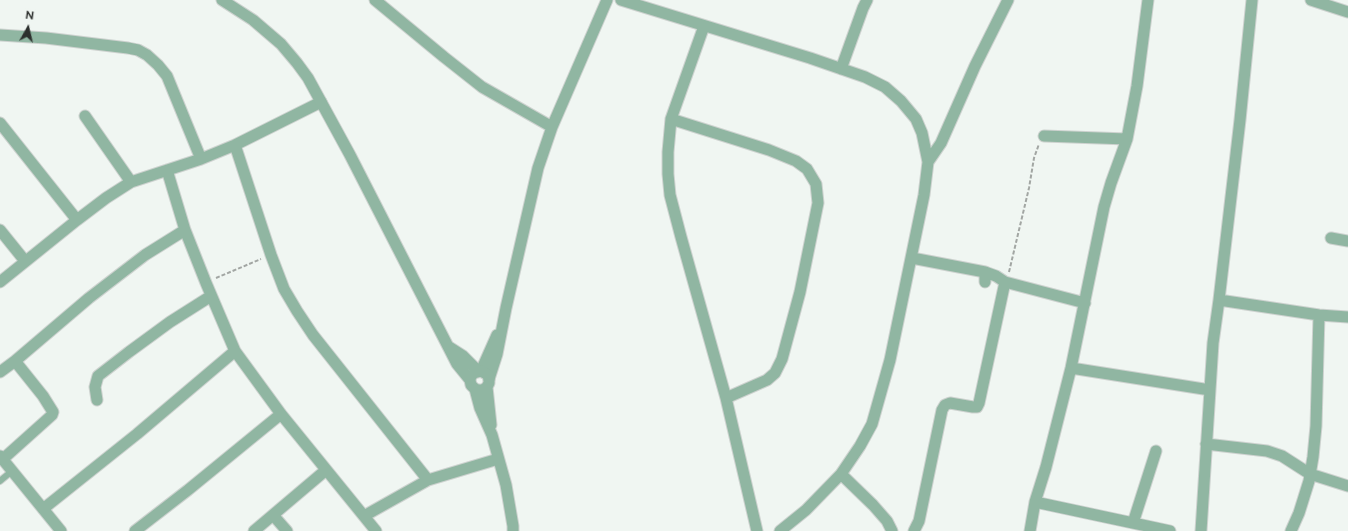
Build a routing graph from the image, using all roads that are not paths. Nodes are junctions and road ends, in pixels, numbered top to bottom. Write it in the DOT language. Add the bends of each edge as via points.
graph roads {
  1 [pos="222,0"];
  2 [pos="375,0"];
  3 [pos="607,0"];
  4 [pos="621,0"];
  5 [pos="867,0"];
  6 [pos="1008,0"];
  7 [pos="1148,0"];
  8 [pos="1252,0"];
  9 [pos="1311,0"];
  10 [pos="1347,10"];
  11 [pos="704,26"];
  12 [pos="0,35"];
  13 [pos="841,69"];
  14 [pos="321,102"];
  15 [pos="85,116"];
  16 [pos="671,119"];
  17 [pos="0,123"];
  18 [pos="552,126"];
  19 [pos="1044,136"];
  20 [pos="1127,139"];
  21 [pos="235,145"];
  22 [pos="201,159"];
  23 [pos="928,162"];
  24 [pos="167,170"];
  25 [pos="131,182"];
  26 [pos="77,220"];
  27 [pos="0,230"];
  28 [pos="185,230"];
  29 [pos="1331,238"];
  30 [pos="1348,242"];
  31 [pos="912,258"];
  32 [pos="25,261"];
  33 [pos="0,282"];
  34 [pos="1005,282"];
  35 [pos="211,296"];
  36 [pos="1219,300"];
  37 [pos="1085,303"];
  38 [pos="1318,315"];
  39 [pos="1348,317"];
  40 [pos="504,324"];
  41 [pos="448,346"];
  42 [pos="235,351"];
  43 [pos="15,361"];
  44 [pos="1072,368"];
  45 [pos="479,371"];
  46 [pos="0,372"];
  47 [pos="488,383"];
  48 [pos="472,384"];
  49 [pos="1210,390"];
  50 [pos="726,398"];
  51 [pos="97,400"];
  52 [pos="281,414"];
  53 [pos="492,435"];
  54 [pos="1206,444"];
  55 [pos="1156,451"];
  56 [pos="1,457"];
  57 [pos="498,459"];
  58 [pos="326,470"];
  59 [pos="12,471"];
  60 [pos="841,474"];
  61 [pos="1310,474"];
  62 [pos="0,480"];
  63 [pos="428,480"];
  64 [pos="1348,486"];
  65 [pos="1035,502"];
  66 [pos="42,509"];
  67 [pos="274,515"];
  68 [pos="364,516"];
  69 [pos="1134,523"];
  70 [pos="61,531"];
  71 [pos="135,531"];
  72 [pos="254,531"];
  73 [pos="286,531"];
  74 [pos="376,531"];
  75 [pos="513,531"];
  76 [pos="757,531"];
  77 [pos="780,531"];
  78 [pos="892,531"];
  79 [pos="914,531"];
  80 [pos="1030,531"];
  81 [pos="1170,531"];
  82 [pos="1201,531"];
  83 [pos="1292,531"];
  1 -- 14 [label="street" via="253,20 281,44 301,68"];
  2 -- 18 [label="street" via="482,87"];
  3 -- 18 [label="street"];
  4 -- 11 [label="street"];
  5 -- 13 [label="street"];
  6 -- 23 [label="street" via="941,143"];
  7 -- 20 [label="street"];
  8 -- 36 [label="street"];
  9 -- 10 [label="street"];
  11 -- 13 [label="street"];
  11 -- 16 [label="street"];
  12 -- 22 [label="street" via="128,48 147,55 167,76"];
  13 -- 23 [label="street" via="885,87 902,101 916,119 922,132"];
  14 -- 21 [label="street"];
  14 -- 41 [label="street"];
  15 -- 25 [label="street"];
  16 -- 50 [label="street" via="668,152 670,195"];
  16 -- 50 [label="street" via="769,150 796,162 807,170 816,184 818,203 800,292 782,359 768,380"];
  17 -- 26 [label="street"];
  18 -- 40 [label="street" via="538,168"];
  19 -- 20 [label="street"];
  20 -- 37 [label="street" via="1104,207"];
  21 -- 22 [label="street"];
  21 -- 63 [label="street" via="284,289 313,336"];
  22 -- 24 [label="street"];
  23 -- 31 [label="street"];
  24 -- 25 [label="street"];
  24 -- 28 [label="street"];
  25 -- 26 [label="street"];
  26 -- 32 [label="street"];
  27 -- 32 [label="street"];
  28 -- 35 [label="street"];
  28 -- 43 [label="street" via="145,255 89,298"];
  29 -- 30 [label="street"];
  31 -- 34 [label="street" via="985,277 996,276"];
  31 -- 60 [label="street" via="890,360 872,424"];
  32 -- 33 [label="street"];
  34 -- 37 [label="street"];
  34 -- 79 [label="street" via="980,404 973,407 950,403 942,410 919,521"];
  35 -- 42 [label="street"];
  35 -- 51 [label="street" via="164,326 98,376 95,387"];
  36 -- 38 [label="street"];
  36 -- 49 [label="street"];
  37 -- 44 [label="street"];
  38 -- 39 [label="street"];
  38 -- 61 [label="street" via="1316,426"];
  40 -- 45 [label="street"];
  40 -- 47 [label="street"];
  41 -- 45 [label="street"];
  41 -- 48 [label="street" via="457,364"];
  42 -- 52 [label="street"];
  42 -- 66 [label="street" via="138,434"];
  43 -- 46 [label="street"];
  43 -- 56 [label="street" via="53,412"];
  44 -- 49 [label="street"];
  44 -- 65 [label="street"];
  45 -- 47 [label="street" via="488,375"];
  45 -- 48 [label="street" via="474,373"];
  47 -- 48 [label="street" via="483,390"];
  47 -- 53 [label="street"];
  48 -- 53 [label="street"];
  49 -- 54 [label="street"];
  50 -- 76 [label="street"];
  52 -- 58 [label="street"];
  52 -- 71 [label="street"];
  53 -- 57 [label="street"];
  54 -- 61 [label="street" via="1266,451 1282,456"];
  54 -- 82 [label="street"];
  55 -- 69 [label="street"];
  56 -- 59 [label="street"];
  57 -- 63 [label="street"];
  57 -- 75 [label="street" via="509,501"];
  58 -- 67 [label="street"];
  58 -- 68 [label="street"];
  59 -- 62 [label="lane"];
  59 -- 66 [label="street"];
  60 -- 77 [label="street" via="806,510"];
  60 -- 78 [label="street" via="873,505"];
  61 -- 64 [label="street"];
  61 -- 83 [label="street"];
  63 -- 68 [label="street"];
  65 -- 69 [label="street"];
  65 -- 80 [label="street"];
  66 -- 70 [label="street"];
  67 -- 72 [label="street"];
  67 -- 73 [label="street"];
  68 -- 74 [label="street"];
  69 -- 81 [label="street"];
}
